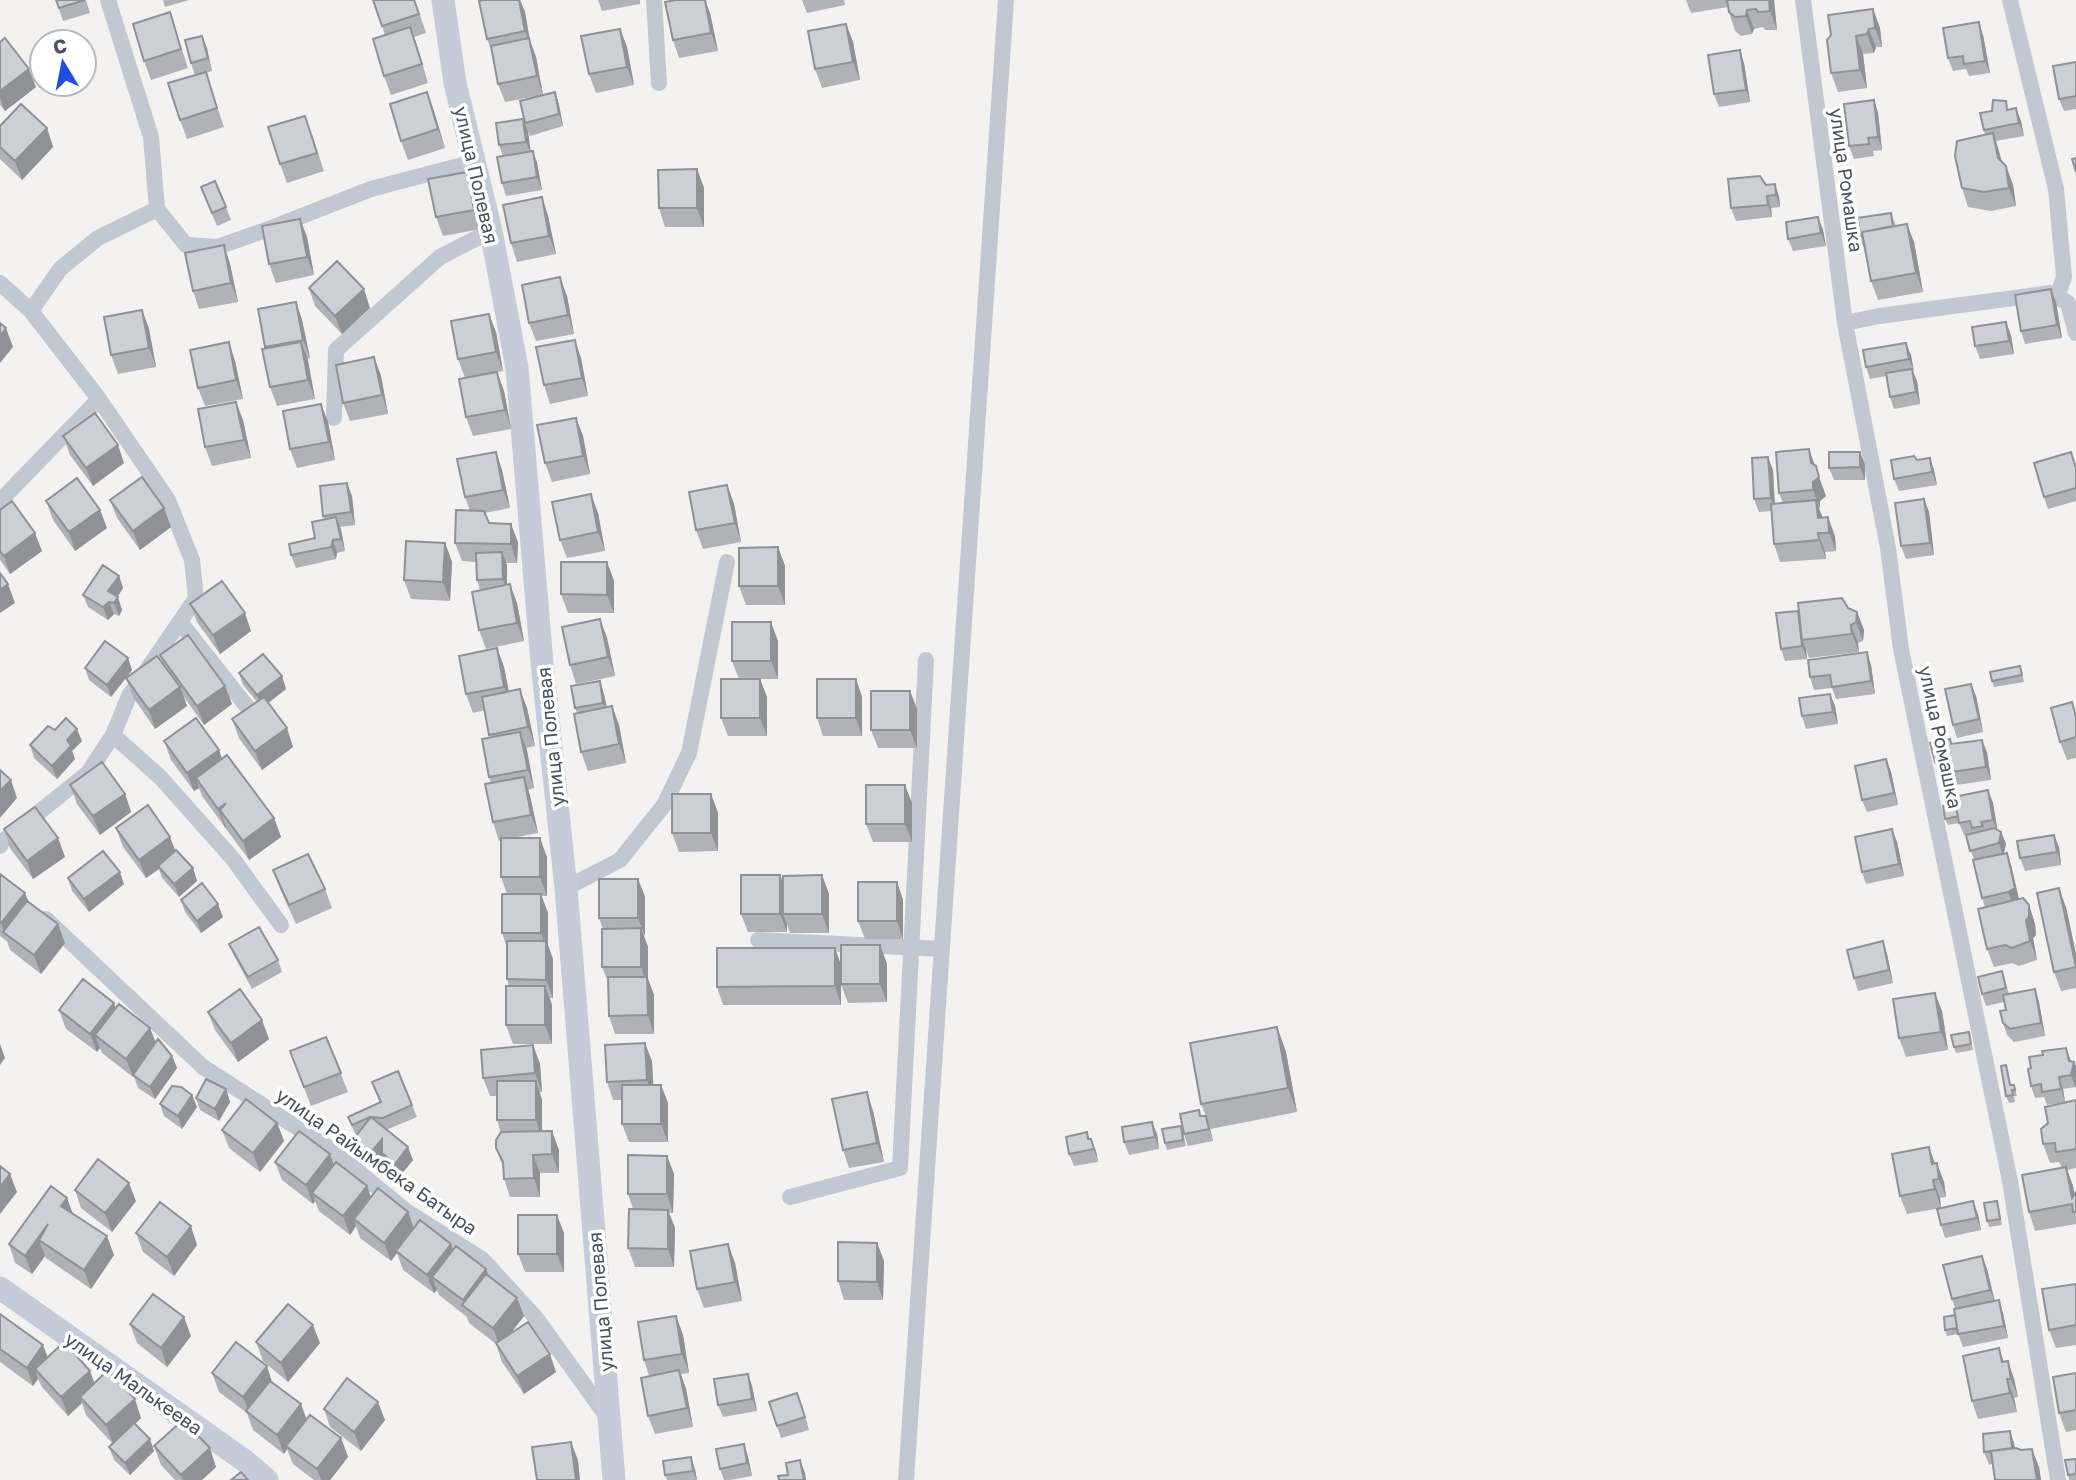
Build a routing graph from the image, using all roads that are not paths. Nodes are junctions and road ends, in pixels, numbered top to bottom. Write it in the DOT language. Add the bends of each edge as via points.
graph roads {
  1 [pos="108,0"];
  2 [pos="443,0"];
  3 [pos="654,0"];
  4 [pos="1006,0"];
  5 [pos="1803,0"];
  6 [pos="2010,0"];
  7 [pos="659,83"];
  8 [pos="474,162"];
  9 [pos="158,209"];
  10 [pos="491,231"];
  11 [pos="0,284"];
  12 [pos="2057,297"];
  13 [pos="31,311"];
  14 [pos="1845,323"];
  15 [pos="2076,333"];
  16 [pos="99,399"];
  17 [pos="334,418"];
  18 [pos="0,501"];
  19 [pos="727,562"];
  20 [pos="180,622"];
  21 [pos="926,660"];
  22 [pos="252,713"];
  23 [pos="113,735"];
  24 [pos="0,846"];
  25 [pos="566,888"];
  26 [pos="30,905"];
  27 [pos="281,925"];
  28 [pos="758,940"];
  29 [pos="911,948"];
  30 [pos="942,949"];
  31 [pos="790,1197"];
  32 [pos="0,1288"];
  33 [pos="610,1420"];
  34 [pos="267,1480"];
  35 [pos="614,1480"];
  36 [pos="906,1480"];
  37 [pos="2058,1480"];
  1 -- 9 [label="street" via="151,137"];
  2 -- 8 [label="street, улица Полевая" via="455,83"];
  3 -- 7 [label="street"];
  4 -- 30 [label="street"];
  5 -- 14 [label="street, улица Ромашка"];
  6 -- 12 [label="street" via="2056,189 2064,277"];
  8 -- 9 [label="street" via="371,189 217,247 186,246"];
  8 -- 10 [label="street, улица Полевая"];
  9 -- 13 [label="street" via="98,238 60,269"];
  10 -- 17 [label="street" via="440,257 335,350"];
  10 -- 25 [label="street, улица Полевая" via="517,368"];
  11 -- 13 [label="street"];
  12 -- 14 [label="street" via="2051,293"];
  12 -- 15 [label="street" via="2068,303"];
  13 -- 16 [label="street"];
  14 -- 37 [label="street, улица Ромашка" via="1888,548 1901,649 2010,1181"];
  16 -- 18 [label="street"];
  16 -- 20 [label="street" via="169,500 192,560 196,598"];
  19 -- 25 [label="street" via="689,753 664,805 620,860"];
  20 -- 22 [label="street"];
  20 -- 23 [label="street" via="129,696"];
  21 -- 29 [label="street"];
  23 -- 24 [label="street" via="88,773"];
  23 -- 27 [label="street" via="161,778 233,859"];
  25 -- 33 [label="street, улица Полевая"];
  26 -- 33 [label="street, улица Райымбека Батыра" via="203,1067 329,1148 406,1211 482,1259 536,1318"];
  28 -- 29 [label="street"];
  29 -- 30 [label="street"];
  29 -- 31 [label="street" via="900,1168"];
  30 -- 36 [label="street"];
  32 -- 34 [label="street, улица Малькеева"];
  33 -- 35 [label="street, улица Полевая"];
}
